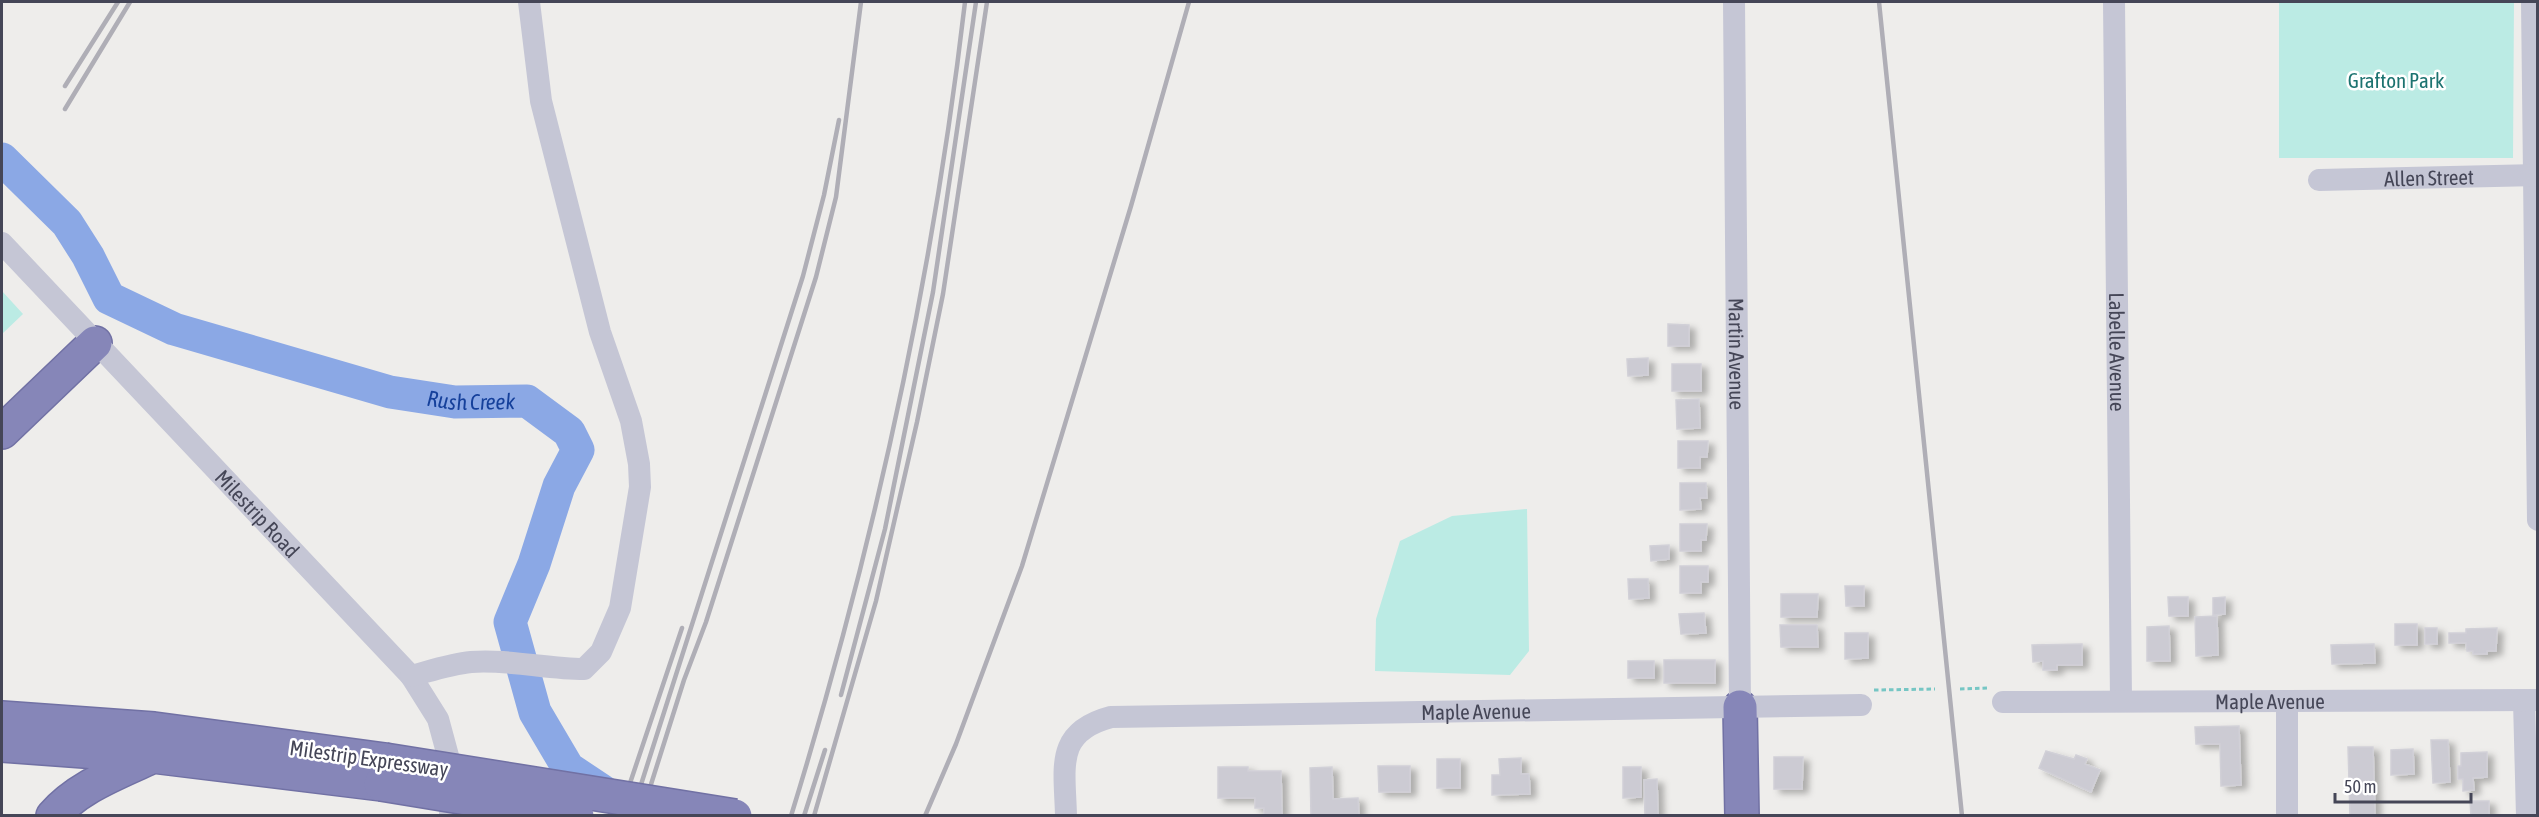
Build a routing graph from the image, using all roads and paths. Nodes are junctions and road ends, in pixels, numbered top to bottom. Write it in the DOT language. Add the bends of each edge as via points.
graph roads {
  1 [pos="529,2"];
  2 [pos="1734,2"];
  3 [pos="2114,2"];
  4 [pos="2532,2"];
  5 [pos="2536,175"];
  6 [pos="2319,180"];
  7 [pos="2,243"];
  8 [pos="89,336"];
  9 [pos="2,410"];
  10 [pos="2,432"];
  11 [pos="2538,520"];
  12 [pos="411,676"];
  13 [pos="1959,689"];
  14 [pos="1996,695"];
  15 [pos="2121,700"];
  16 [pos="2531,701"];
  17 [pos="2287,702"];
  18 [pos="1861,705"];
  19 [pos="1740,707"];
  20 [pos="4,724"];
  21 [pos="152,756"];
  22 [pos="383,772"];
  23 [pos="53,816"];
  24 [pos="450,816"];
  25 [pos="577,816"];
  26 [pos="735,816"];
  27 [pos="1066,816"];
  28 [pos="1742,816"];
  29 [pos="2287,816"];
  30 [pos="2527,816"];
  1 -- 12 [label="street" via="542,101 600,332 631,420 639,464 640,488 620,608 602,652 584,669 470,662"];
  2 -- 19 [label="street, Martin Avenue"];
  3 -- 15 [label="street, Labelle Avenue"];
  4 -- 5 [label="street"];
  5 -- 6 [label="street, Allen Street"];
  5 -- 11 [label="street"];
  7 -- 8 [label="street, Milestrip Road"];
  8 -- 9 [label="highway"];
  8 -- 10 [label="highway"];
  8 -- 12 [label="street, Milestrip Road"];
  12 -- 24 [label="street, Milestrip Road" via="438,719 451,767"];
  13 -- 14 [label="path"];
  14 -- 15 [label="street, Maple Avenue"];
  15 -- 17 [label="street, Maple Avenue"];
  16 -- 17 [label="street, Maple Avenue"];
  16 -- 30 [label="street"];
  17 -- 29 [label="street"];
  18 -- 19 [label="street, Maple Avenue"];
  19 -- 27 [label="street, Maple Avenue" via="1111,717 1091,722 1078,732 1065,753"];
  19 -- 28 [label="highway"];
  20 -- 21 [label="highway, Milestrip Expressway"];
  20 -- 22 [label="highway, Milestrip Expressway" via="154,729"];
  21 -- 22 [label="highway, Milestrip Expressway"];
  21 -- 23 [label="highway" via="86,789"];
  22 -- 25 [label="highway, Milestrip Expressway, bridge"];
  22 -- 26 [label="highway, Milestrip Expressway, bridge"];
}
